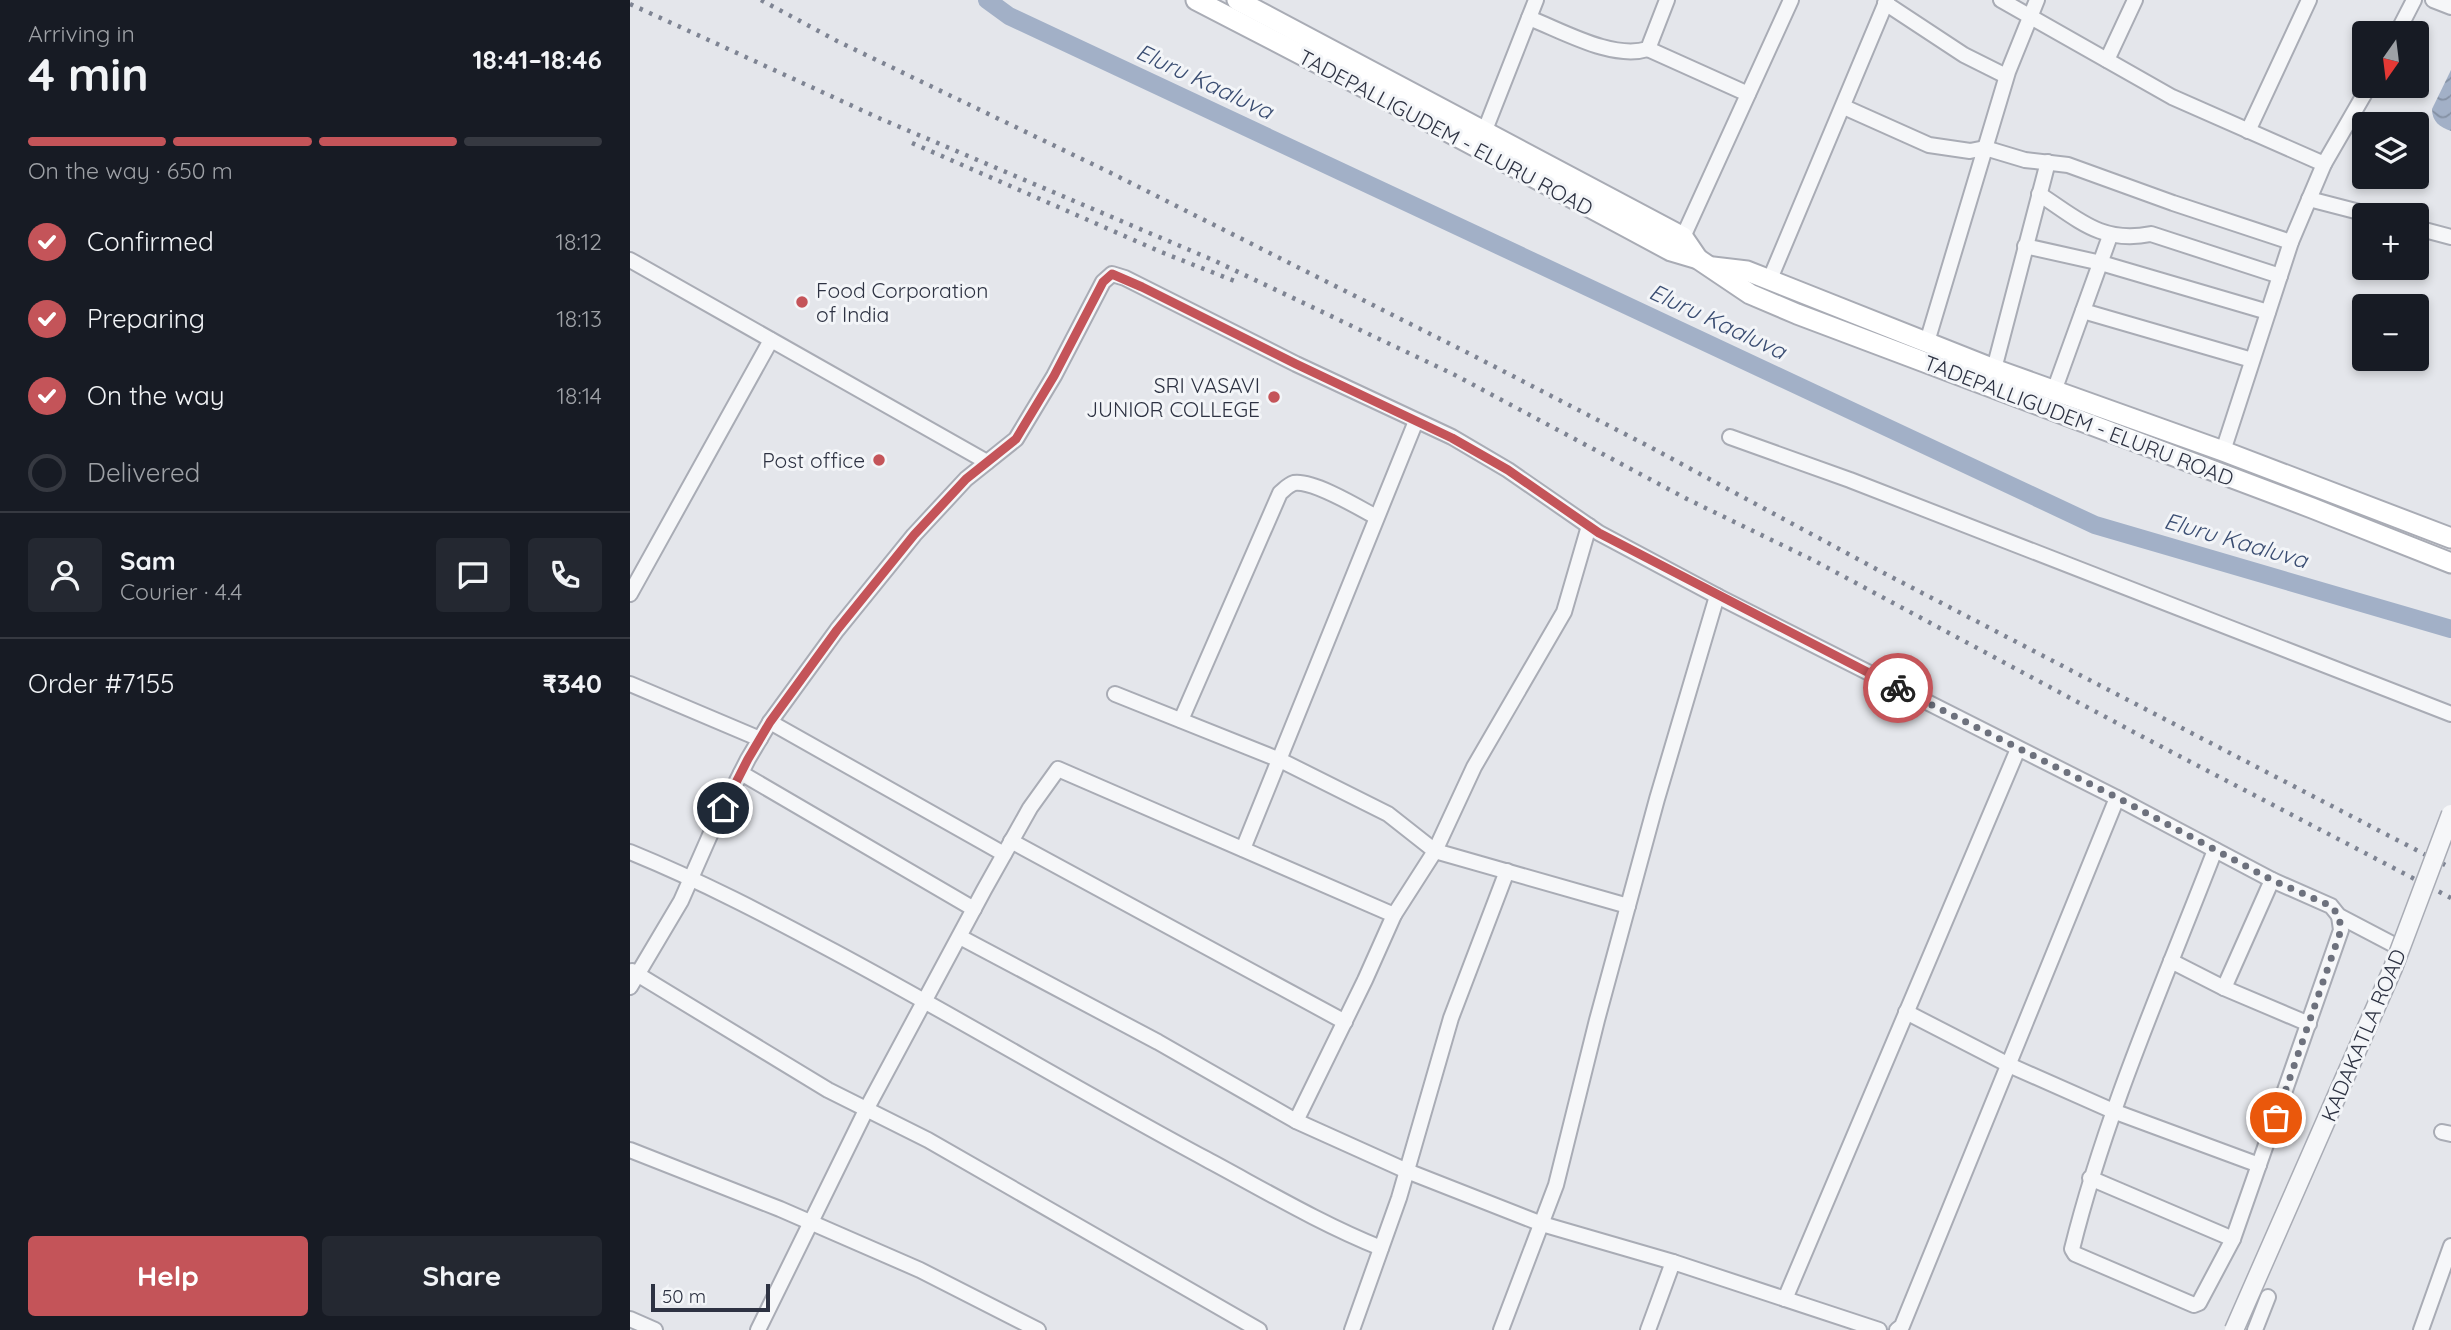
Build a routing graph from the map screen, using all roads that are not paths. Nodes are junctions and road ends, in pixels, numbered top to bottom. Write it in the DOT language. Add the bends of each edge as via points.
graph roads {
  1 [pos="1196,0"];
  2 [pos="1237,0"];
  3 [pos="1535,0"];
  4 [pos="1667,0"];
  5 [pos="1791,0"];
  6 [pos="2001,0"];
  7 [pos="2038,0"];
  8 [pos="2135,0"];
  9 [pos="2309,0"];
  10 [pos="2414,0"];
  11 [pos="2433,0"];
  12 [pos="1886,2"];
  13 [pos="2451,7"];
  14 [pos="1529,18"];
  15 [pos="2029,18"];
  16 [pos="2403,21"];
  17 [pos="1647,49"];
  18 [pos="2107,60"];
  19 [pos="2006,76"];
  20 [pos="1748,94"];
  21 [pos="2362,98"];
  22 [pos="1844,107"];
  23 [pos="1485,130"];
  24 [pos="2248,131"];
  25 [pos="1985,148"];
  26 [pos="2048,162"];
  27 [pos="2324,164"];
  28 [pos="2039,194"];
  29 [pos="2309,199"];
  30 [pos="2352,210"];
  31 [pos="2429,231"];
  32 [pos="2110,236"];
  33 [pos="1683,237"];
  34 [pos="2451,237"];
  35 [pos="2291,242"];
  36 [pos="2025,246"];
  37 [pos="630,260"];
  38 [pos="2101,263"];
  39 [pos="1712,268"];
  40 [pos="2280,276"];
  41 [pos="1770,279"];
  42 [pos="2084,311"];
  43 [pos="2268,312"];
  44 [pos="771,340"];
  45 [pos="1927,342"];
  46 [pos="2252,360"];
  47 [pos="1994,369"];
  48 [pos="2054,391"];
  49 [pos="1416,421"];
  50 [pos="1730,437"];
  51 [pos="2223,451"];
  52 [pos="987,462"];
  53 [pos="1376,517"];
  54 [pos="1589,526"];
  55 [pos="2451,538"];
  56 [pos="2451,563"];
  57 [pos="630,594"];
  58 [pos="1717,596"];
  59 [pos="630,684"];
  60 [pos="1115,694"];
  61 [pos="2451,714"];
  62 [pos="1181,720"];
  63 [pos="770,722"];
  64 [pos="760,739"];
  65 [pos="2018,749"];
  66 [pos="1280,760"];
  67 [pos="741,773"];
  68 [pos="2118,798"];
  69 [pos="2451,814"];
  70 [pos="1012,841"];
  71 [pos="1242,849"];
  72 [pos="2215,850"];
  73 [pos="1435,851"];
  74 [pos="630,852"];
  75 [pos="1004,855"];
  76 [pos="1507,871"];
  77 [pos="691,877"];
  78 [pos="2272,880"];
  79 [pos="1628,906"];
  80 [pos="974,909"];
  81 [pos="1394,915"];
  82 [pos="2339,916"];
  83 [pos="960,937"];
  84 [pos="2400,948"];
  85 [pos="2171,961"];
  86 [pos="632,977"];
  87 [pos="2224,988"];
  88 [pos="926,1002"];
  89 [pos="1906,1012"];
  90 [pos="1345,1022"];
  91 [pos="2309,1024"];
  92 [pos="2008,1065"];
  93 [pos="867,1108"];
  94 [pos="2113,1111"];
  95 [pos="1296,1121"];
  96 [pos="630,1150"];
  97 [pos="2259,1165"];
  98 [pos="1407,1171"];
  99 [pos="2090,1178"];
  100 [pos="811,1223"];
  101 [pos="1542,1224"];
  102 [pos="2233,1238"];
  103 [pos="2451,1246"];
  104 [pos="1381,1248"];
  105 [pos="1673,1262"];
  106 [pos="2268,1297"];
  107 [pos="1785,1299"];
  108 [pos="630,1319"];
  109 [pos="654,1330"];
  110 [pos="758,1330"];
  111 [pos="1038,1330"];
  112 [pos="1259,1330"];
  113 [pos="1352,1330"];
  114 [pos="1501,1330"];
  115 [pos="1648,1330"];
  116 [pos="1879,1330"];
  117 [pos="1897,1330"];
  118 [pos="2234,1330"];
  119 [pos="2255,1330"];
  120 [pos="2421,1330"];
  1 -- 39 [label="main road, TADEPALLIGUDEM - ELURU ROAD" via="1671,251"];
  2 -- 23 [label="main road, TADEPALLIGUDEM - ELURU ROAD"];
  3 -- 14 [label="street"];
  4 -- 17 [label="street"];
  5 -- 20 [label="street"];
  6 -- 15 [label="street"];
  7 -- 15 [label="street"];
  8 -- 18 [label="street"];
  9 -- 24 [label="street"];
  10 -- 16 [label="street"];
  11 -- 13 [label="street"];
  12 -- 19 [label="street" via="1964,55"];
  12 -- 22 [label="street"];
  14 -- 17 [label="street" via="1609,50 1634,53"];
  14 -- 23 [label="street"];
  15 -- 18 [label="street"];
  15 -- 19 [label="street"];
  17 -- 20 [label="street"];
  18 -- 24 [label="street" via="2172,97"];
  19 -- 25 [label="street"];
  20 -- 33 [label="street"];
  21 -- 27 [label="street"];
  22 -- 25 [label="street" via="1929,145 1970,151"];
  22 -- 41 [label="street"];
  23 -- 33 [label="main road, TADEPALLIGUDEM - ELURU ROAD"];
  24 -- 27 [label="street"];
  25 -- 26 [label="street"];
  25 -- 45 [label="street"];
  26 -- 28 [label="street"];
  26 -- 35 [label="street"];
  27 -- 29 [label="street"];
  28 -- 32 [label="street"];
  28 -- 36 [label="street"];
  29 -- 30 [label="street"];
  29 -- 35 [label="street"];
  31 -- 34 [label="street"];
  32 -- 38 [label="street"];
  32 -- 40 [label="street" via="2151,234"];
  33 -- 39 [label="main road, TADEPALLIGUDEM - ELURU ROAD"];
  35 -- 40 [label="street"];
  36 -- 38 [label="street"];
  36 -- 47 [label="street"];
  37 -- 44 [label="street"];
  38 -- 42 [label="street"];
  38 -- 43 [label="street"];
  39 -- 41 [label="main road, TADEPALLIGUDEM - ELURU ROAD" via="1747,271"];
  39 -- 56 [label="main road, TADEPALLIGUDEM - ELURU ROAD" via="1750,294 1797,314"];
  40 -- 43 [label="street"];
  41 -- 45 [label="main road, TADEPALLIGUDEM - ELURU ROAD"];
  42 -- 46 [label="street"];
  42 -- 48 [label="street"];
  43 -- 46 [label="street"];
  44 -- 52 [label="street"];
  44 -- 57 [label="street"];
  45 -- 47 [label="main road, TADEPALLIGUDEM - ELURU ROAD"];
  46 -- 51 [label="street"];
  47 -- 48 [label="main road, TADEPALLIGUDEM - ELURU ROAD"];
  48 -- 51 [label="main road, TADEPALLIGUDEM - ELURU ROAD"];
  49 -- 52 [label="street" via="1112,274 1103,282 1016,439"];
  49 -- 53 [label="street"];
  49 -- 54 [label="street" via="1508,470"];
  50 -- 61 [label="street"];
  51 -- 55 [label="main road, TADEPALLIGUDEM - ELURU ROAD"];
  52 -- 63 [label="street" via="914,535"];
  53 -- 62 [label="street" via="1302,483 1290,484 1280,493"];
  53 -- 66 [label="street"];
  54 -- 58 [label="street"];
  54 -- 73 [label="street" via="1564,612 1474,767"];
  58 -- 65 [label="street"];
  58 -- 79 [label="street"];
  59 -- 64 [label="street"];
  60 -- 62 [label="street"];
  62 -- 66 [label="street"];
  63 -- 64 [label="street"];
  63 -- 75 [label="street"];
  64 -- 67 [label="street"];
  65 -- 68 [label="street"];
  65 -- 89 [label="street"];
  66 -- 71 [label="street"];
  66 -- 73 [label="street" via="1388,814"];
  67 -- 77 [label="street"];
  67 -- 80 [label="street"];
  68 -- 72 [label="street"];
  68 -- 92 [label="street"];
  69 -- 84 [label="street, KADAKATLA ROAD, bridge"];
  70 -- 71 [label="street" via="1058,769"];
  70 -- 75 [label="street"];
  70 -- 90 [label="street"];
  71 -- 81 [label="street"];
  72 -- 78 [label="street"];
  72 -- 85 [label="street"];
  73 -- 76 [label="street"];
  73 -- 81 [label="street"];
  74 -- 77 [label="street"];
  75 -- 80 [label="street"];
  76 -- 79 [label="street"];
  76 -- 98 [label="street" via="1451,1018"];
  77 -- 86 [label="street" via="681,901"];
  77 -- 88 [label="street"];
  78 -- 82 [label="street" via="2331,906"];
  78 -- 87 [label="street"];
  79 -- 101 [label="street"];
  80 -- 83 [label="street"];
  81 -- 90 [label="street"];
  82 -- 84 [label="street"];
  82 -- 91 [label="street" via="2341,930"];
  83 -- 88 [label="street"];
  83 -- 95 [label="street"];
  84 -- 118 [label="street, KADAKATLA ROAD, bridge"];
  85 -- 87 [label="street"];
  85 -- 94 [label="street"];
  86 -- 93 [label="street"];
  87 -- 91 [label="street"];
  88 -- 93 [label="street"];
  88 -- 104 [label="street" via="1123,1114 1340,1231"];
  89 -- 92 [label="street"];
  89 -- 107 [label="street"];
  90 -- 95 [label="street"];
  91 -- 97 [label="street"];
  92 -- 94 [label="street"];
  92 -- 117 [label="street"];
  93 -- 100 [label="street"];
  93 -- 112 [label="street"];
  94 -- 97 [label="street"];
  94 -- 99 [label="street"];
  95 -- 98 [label="street"];
  96 -- 100 [label="street"];
  97 -- 102 [label="street"];
  98 -- 101 [label="street"];
  98 -- 104 [label="street"];
  99 -- 102 [label="street"];
  99 -- 102 [label="street" via="2072,1249 2075,1254 2194,1305"];
  100 -- 110 [label="street"];
  100 -- 111 [label="street" via="920,1270"];
  101 -- 105 [label="street"];
  101 -- 114 [label="street"];
  103 -- 120 [label="street"];
  104 -- 113 [label="street"];
  105 -- 107 [label="street"];
  105 -- 115 [label="street"];
  106 -- 119 [label="street"];
  107 -- 116 [label="street"];
  108 -- 109 [label="street"];
}
